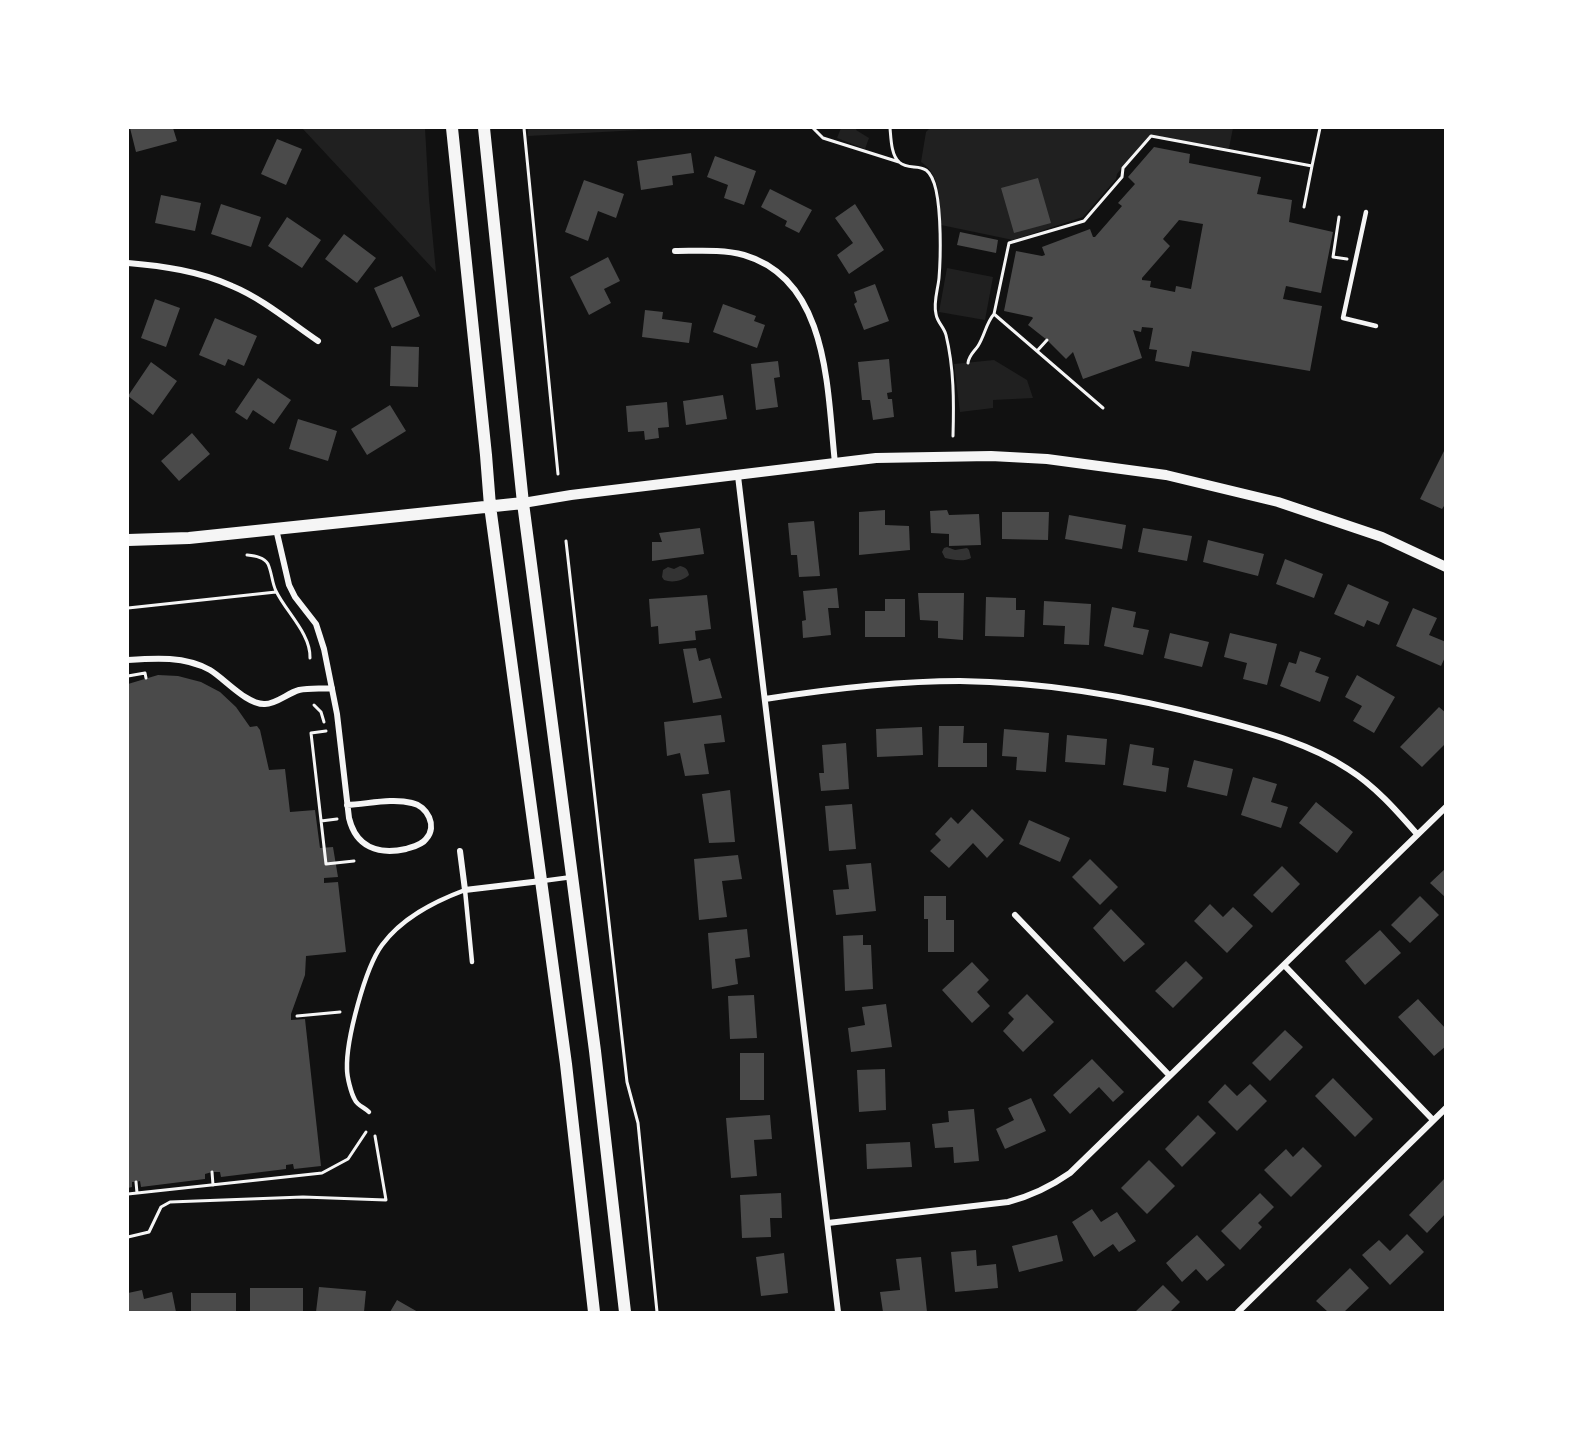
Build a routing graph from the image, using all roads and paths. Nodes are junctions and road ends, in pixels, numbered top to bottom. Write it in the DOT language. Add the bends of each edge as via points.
graph roads {
  1 [pos="452,128"];
  2 [pos="484,128"];
  3 [pos="524,128"];
  4 [pos="813,128"];
  5 [pos="890,128"];
  6 [pos="1320,128"];
  7 [pos="898,162"];
  8 [pos="1311,166"];
  9 [pos="1304,207"];
  10 [pos="1366,212"];
  11 [pos="1339,217"];
  12 [pos="675,251"];
  13 [pos="1348,259"];
  14 [pos="128,263"];
  15 [pos="994,314"];
  16 [pos="1376,326"];
  17 [pos="1047,340"];
  18 [pos="318,341"];
  19 [pos="1037,351"];
  20 [pos="968,363"];
  21 [pos="1103,408"];
  22 [pos="953,436"];
  23 [pos="836,464"];
  24 [pos="558,474"];
  25 [pos="738,476"];
  26 [pos="523,503"];
  27 [pos="490,506"];
  28 [pos="276,530"];
  29 [pos="128,540"];
  30 [pos="566,541"];
  31 [pos="1446,567"];
  32 [pos="276,592"];
  33 [pos="128,608"];
  34 [pos="128,660"];
  35 [pos="128,676"];
  36 [pos="146,678"];
  37 [pos="332,688"];
  38 [pos="765,699"];
  39 [pos="314,705"];
  40 [pos="348,805"];
  41 [pos="1446,807"];
  42 [pos="337,819"];
  43 [pos="321,821"];
  44 [pos="1417,834"];
  45 [pos="460,852"];
  46 [pos="354,861"];
  47 [pos="572,877"];
  48 [pos="542,881"];
  49 [pos="465,890"];
  50 [pos="1015,915"];
  51 [pos="472,962"];
  52 [pos="1284,965"];
  53 [pos="340,1012"];
  54 [pos="297,1016"];
  55 [pos="1169,1075"];
  56 [pos="1446,1108"];
  57 [pos="369,1112"];
  58 [pos="1433,1120"];
  59 [pos="366,1132"];
  60 [pos="375,1136"];
  61 [pos="212,1172"];
  62 [pos="136,1182"];
  63 [pos="213,1185"];
  64 [pos="137,1193"];
  65 [pos="128,1194"];
  66 [pos="828,1222"];
  67 [pos="128,1238"];
  68 [pos="594,1312"];
  69 [pos="626,1312"];
  70 [pos="657,1312"];
  71 [pos="838,1312"];
  72 [pos="1238,1312"];
  1 -- 27 [label="main road"];
  2 -- 26 [label="main road"];
  3 -- 24 [label="path"];
  4 -- 7 [label="path" via="823,138"];
  5 -- 7 [label="path"];
  6 -- 8 [label="path"];
  7 -- 22 [label="path" via="925,169 936,190 939,257 935,314 947,344 954,392"];
  8 -- 9 [label="path"];
  8 -- 15 [label="path" via="1151,136 1084,221 1009,243"];
  10 -- 16 [label="lane" via="1344,318"];
  11 -- 13 [label="path" via="1333,258"];
  12 -- 23 [label="street" via="745,255 761,262 790,285 810,316 820,344"];
  14 -- 18 [label="street" via="173,268 232,286 263,302"];
  15 -- 19 [label="path"];
  15 -- 20 [label="path"];
  17 -- 19 [label="path"];
  19 -- 21 [label="path"];
  23 -- 25 [label="street"];
  23 -- 31 [label="street" via="876,458 991,456 1071,461 1166,475 1322,515"];
  25 -- 26 [label="street"];
  25 -- 38 [label="street"];
  26 -- 27 [label="main road"];
  26 -- 47 [label="main road"];
  27 -- 28 [label="main road"];
  27 -- 48 [label="main road"];
  28 -- 29 [label="main road"];
  28 -- 37 [label="street" via="289,585 316,624"];
  30 -- 70 [label="path" via="627,1082 638,1124"];
  32 -- 33 [label="path"];
  34 -- 37 [label="street" via="182,660 199,665 251,701 266,705 298,690"];
  35 -- 36 [label="path" via="145,674"];
  37 -- 40 [label="street"];
  38 -- 44 [label="street" via="877,685 961,681 1049,687 1147,703 1249,728 1324,755 1370,785"];
  38 -- 66 [label="street"];
  39 -- 43 [label="path" via="321,712 326,731 311,733"];
  40 -- 40 [label="street" via="354,832 375,850 416,846 430,832 428,813 413,803"];
  41 -- 44 [label="street"];
  42 -- 43 [label="path"];
  43 -- 46 [label="path" via="326,864"];
  44 -- 52 [label="street"];
  45 -- 49 [label="street"];
  47 -- 48 [label="lane"];
  47 -- 69 [label="main road"];
  48 -- 49 [label="street"];
  48 -- 68 [label="main road"];
  49 -- 51 [label="lane"];
  49 -- 57 [label="lane" via="415,912 371,961 347,1070 355,1101"];
  50 -- 55 [label="street"];
  52 -- 55 [label="street"];
  52 -- 58 [label="street"];
  53 -- 54 [label="path"];
  55 -- 66 [label="street" via="1070,1173 1041,1191 1008,1202"];
  56 -- 58 [label="street"];
  58 -- 72 [label="street"];
  59 -- 63 [label="path" via="348,1159 322,1173"];
  60 -- 67 [label="path" via="386,1200 303,1197 170,1202 161,1207 149,1232"];
  61 -- 63 [label="path"];
  62 -- 64 [label="path"];
  63 -- 64 [label="path"];
  64 -- 65 [label="path"];
  66 -- 71 [label="street"];
}
